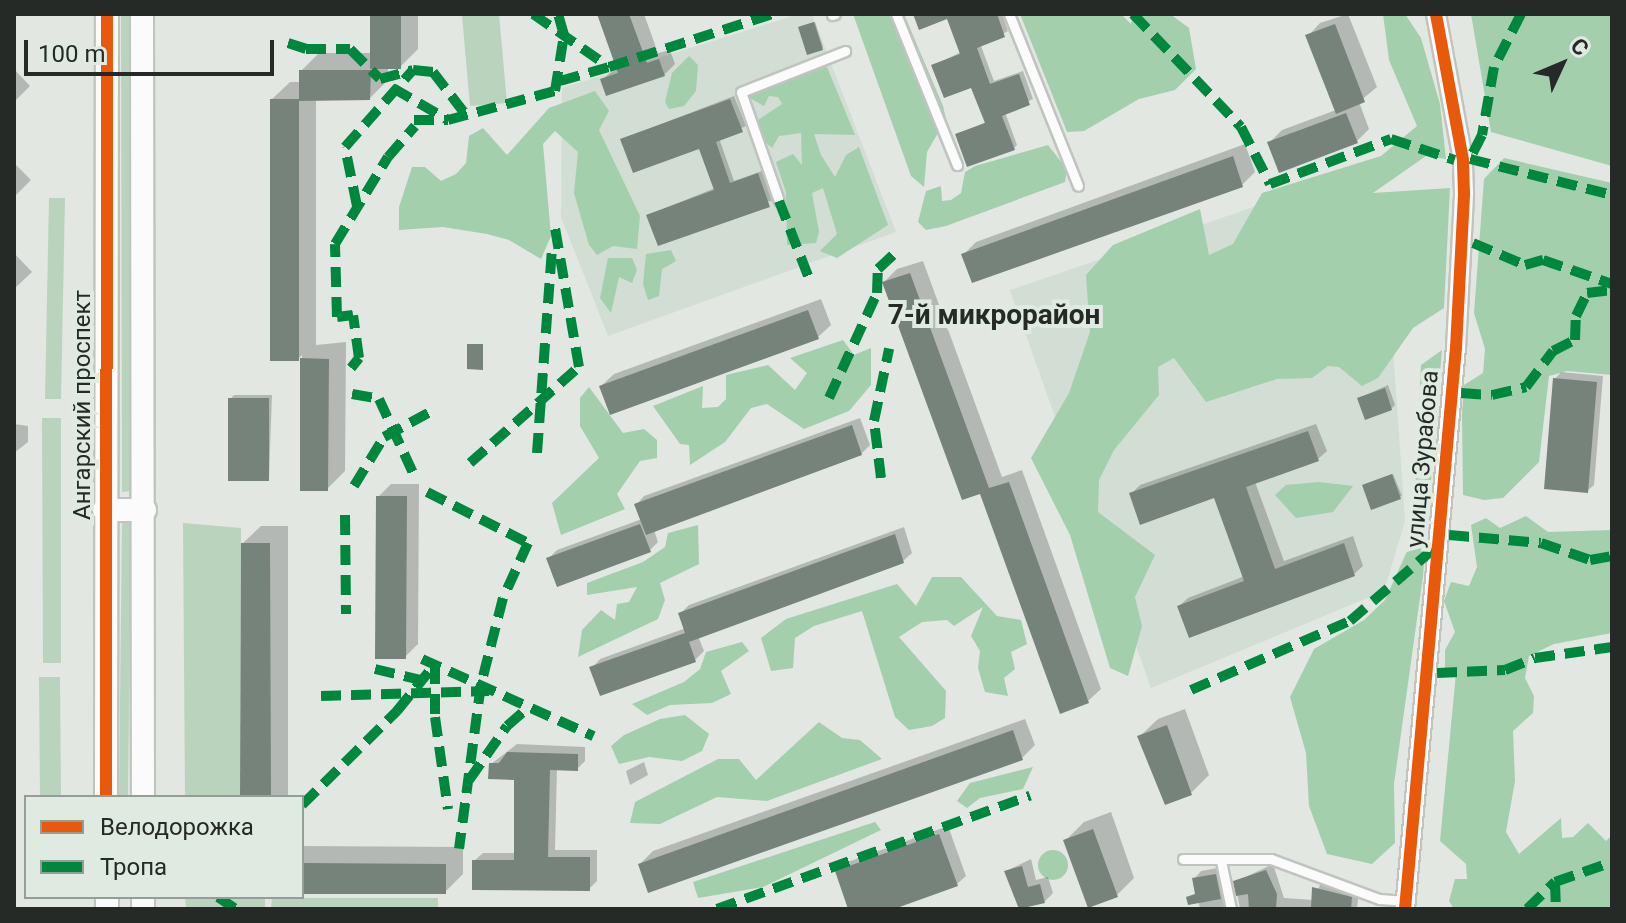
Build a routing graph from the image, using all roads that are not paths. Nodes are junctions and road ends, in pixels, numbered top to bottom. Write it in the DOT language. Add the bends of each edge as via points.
graph roads {
  1 [pos="107,14"];
  2 [pos="142,14"];
  3 [pos="896,14"];
  4 [pos="1009,14"];
  5 [pos="1436,14"];
  6 [pos="845,51"];
  7 [pos="957,165"];
  8 [pos="1078,186"];
  9 [pos="779,201"];
  10 [pos="104,510"];
  11 [pos="145,510"];
  12 [pos="106,795"];
  13 [pos="143,795"];
  14 [pos="1183,859"];
  15 [pos="1221,861"];
  16 [pos="1405,905"];
  17 [pos="1231,909"];
  1 -- 10 [label="street, Ангарский проспект"];
  2 -- 11 [label="street"];
  3 -- 7 [label="lane"];
  4 -- 8 [label="lane"];
  5 -- 16 [label="street, улица Зурабова" via="1463,160 1464,193 1456,348"];
  6 -- 9 [label="lane" via="741,92"];
  10 -- 11 [label="street"];
  10 -- 12 [label="street, Ангарский проспект"];
  11 -- 13 [label="street"];
  14 -- 15 [label="lane"];
  15 -- 16 [label="lane" via="1271,859"];
  15 -- 17 [label="lane"];
}
